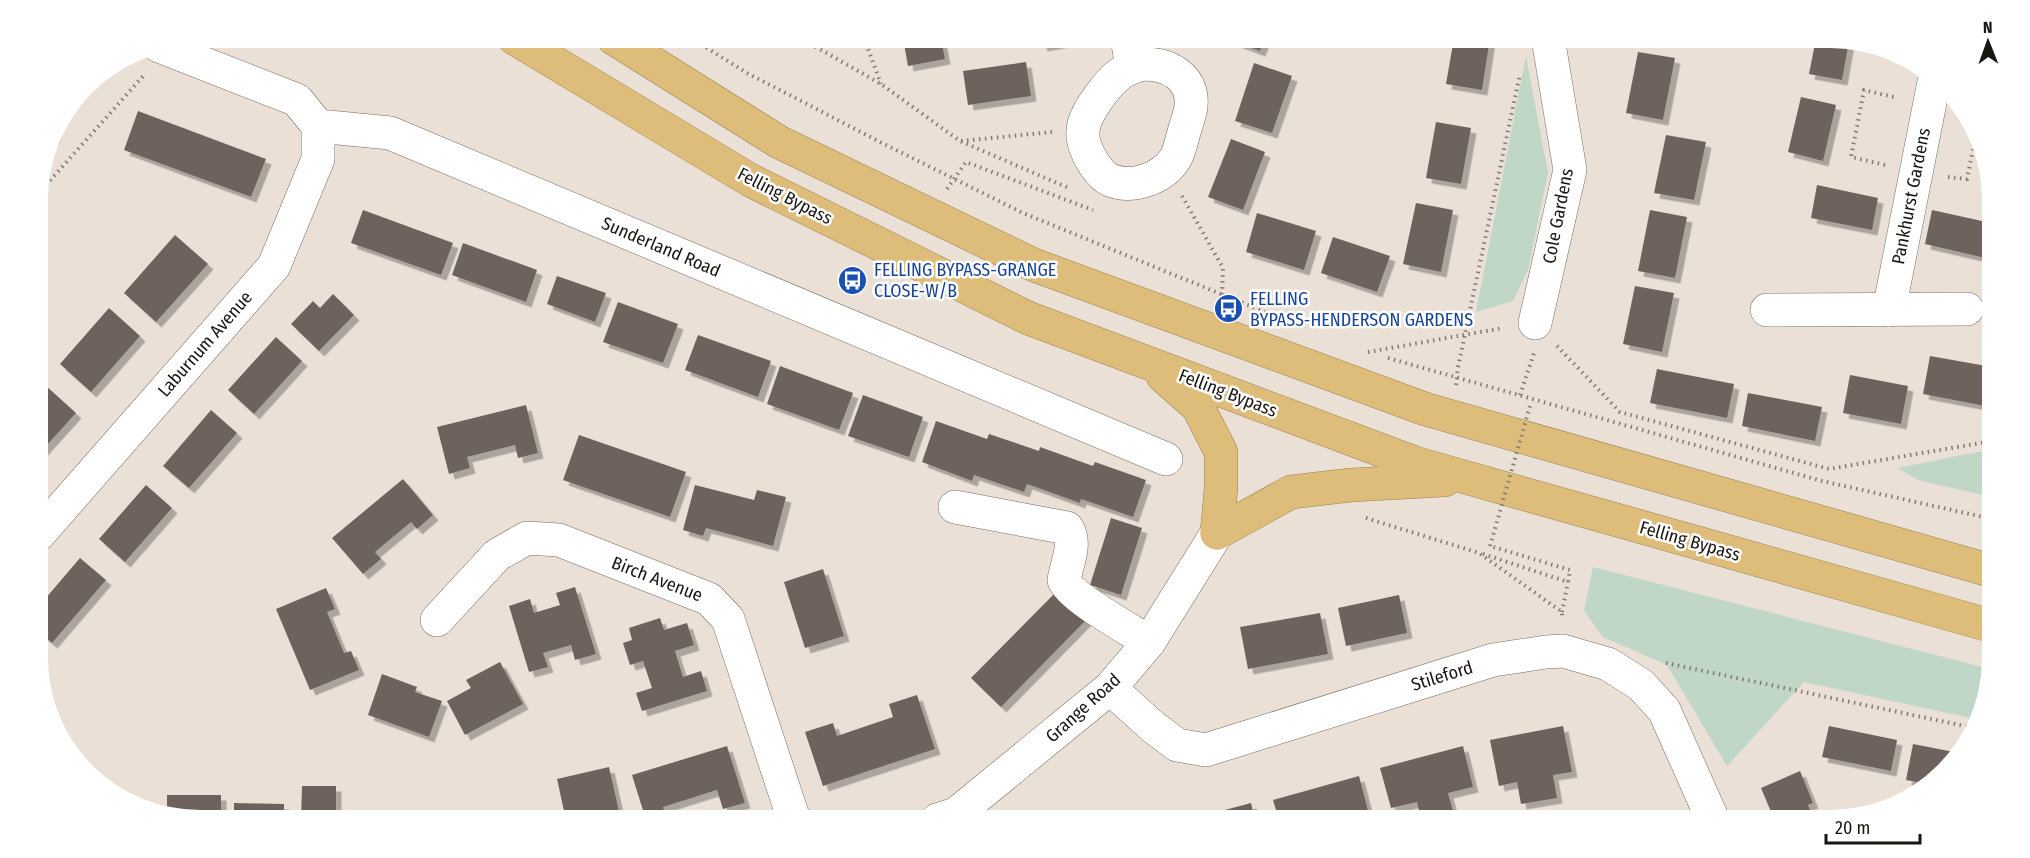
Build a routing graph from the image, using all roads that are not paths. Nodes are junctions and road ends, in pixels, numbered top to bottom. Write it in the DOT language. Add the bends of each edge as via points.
graph roads {
  1 [pos="531,48"];
  2 [pos="629,48"];
  3 [pos="1549,48"];
  4 [pos="172,51"];
  5 [pos="1130,52"];
  6 [pos="1933,89"];
  7 [pos="318,126"];
  8 [pos="1967,309"];
  9 [pos="1767,310"];
  10 [pos="1888,310"];
  11 [pos="1535,323"];
  12 [pos="1148,363"];
  13 [pos="1166,459"];
  14 [pos="1468,479"];
  15 [pos="955,507"];
  16 [pos="48,524"];
  17 [pos="1217,533"];
  18 [pos="1982,568"];
  19 [pos="437,620"];
  20 [pos="1982,623"];
  21 [pos="1149,642"];
  22 [pos="1110,688"];
  23 [pos="791,810"];
  24 [pos="961,810"];
  25 [pos="1709,810"];
  1 -- 12 [label="highway, Felling Bypass" via="750,180 1028,318"];
  2 -- 18 [label="highway" via="779,142 1034,265 1425,409"];
  3 -- 11 [label="street, Cole Gardens" via="1570,170"];
  4 -- 7 [label="street" via="297,100"];
  5 -- 5 [label="street" via="1120,72 1086,114 1083,127 1084,144 1098,170 1103,190 1151,179 1166,169 1176,159 1191,109 1191,95 1178,73"];
  6 -- 10 [label="street, Pankhurst Gardens"];
  7 -- 13 [label="street, Sunderland Road" via="390,133"];
  7 -- 16 [label="street, Laburnum Avenue" via="318,159 273,266"];
  8 -- 10 [label="street"];
  9 -- 10 [label="street"];
  12 -- 14 [label="highway, Felling Bypass" via="1415,463"];
  12 -- 17 [label="highway" via="1198,407 1221,452"];
  14 -- 17 [label="highway" via="1291,492"];
  14 -- 20 [label="highway, Felling Bypass"];
  15 -- 21 [label="street" via="1067,528 1072,542 1066,585"];
  17 -- 21 [label="street, Grange Road"];
  19 -- 23 [label="street, Birch Avenue" via="497,555 527,538 559,540 709,599 728,619"];
  21 -- 22 [label="street, Grange Road"];
  22 -- 24 [label="street, Grange Road"];
  22 -- 25 [label="street, Stileford" via="1178,745 1206,750 1493,660 1563,651 1608,664 1641,685 1664,710"];
}
